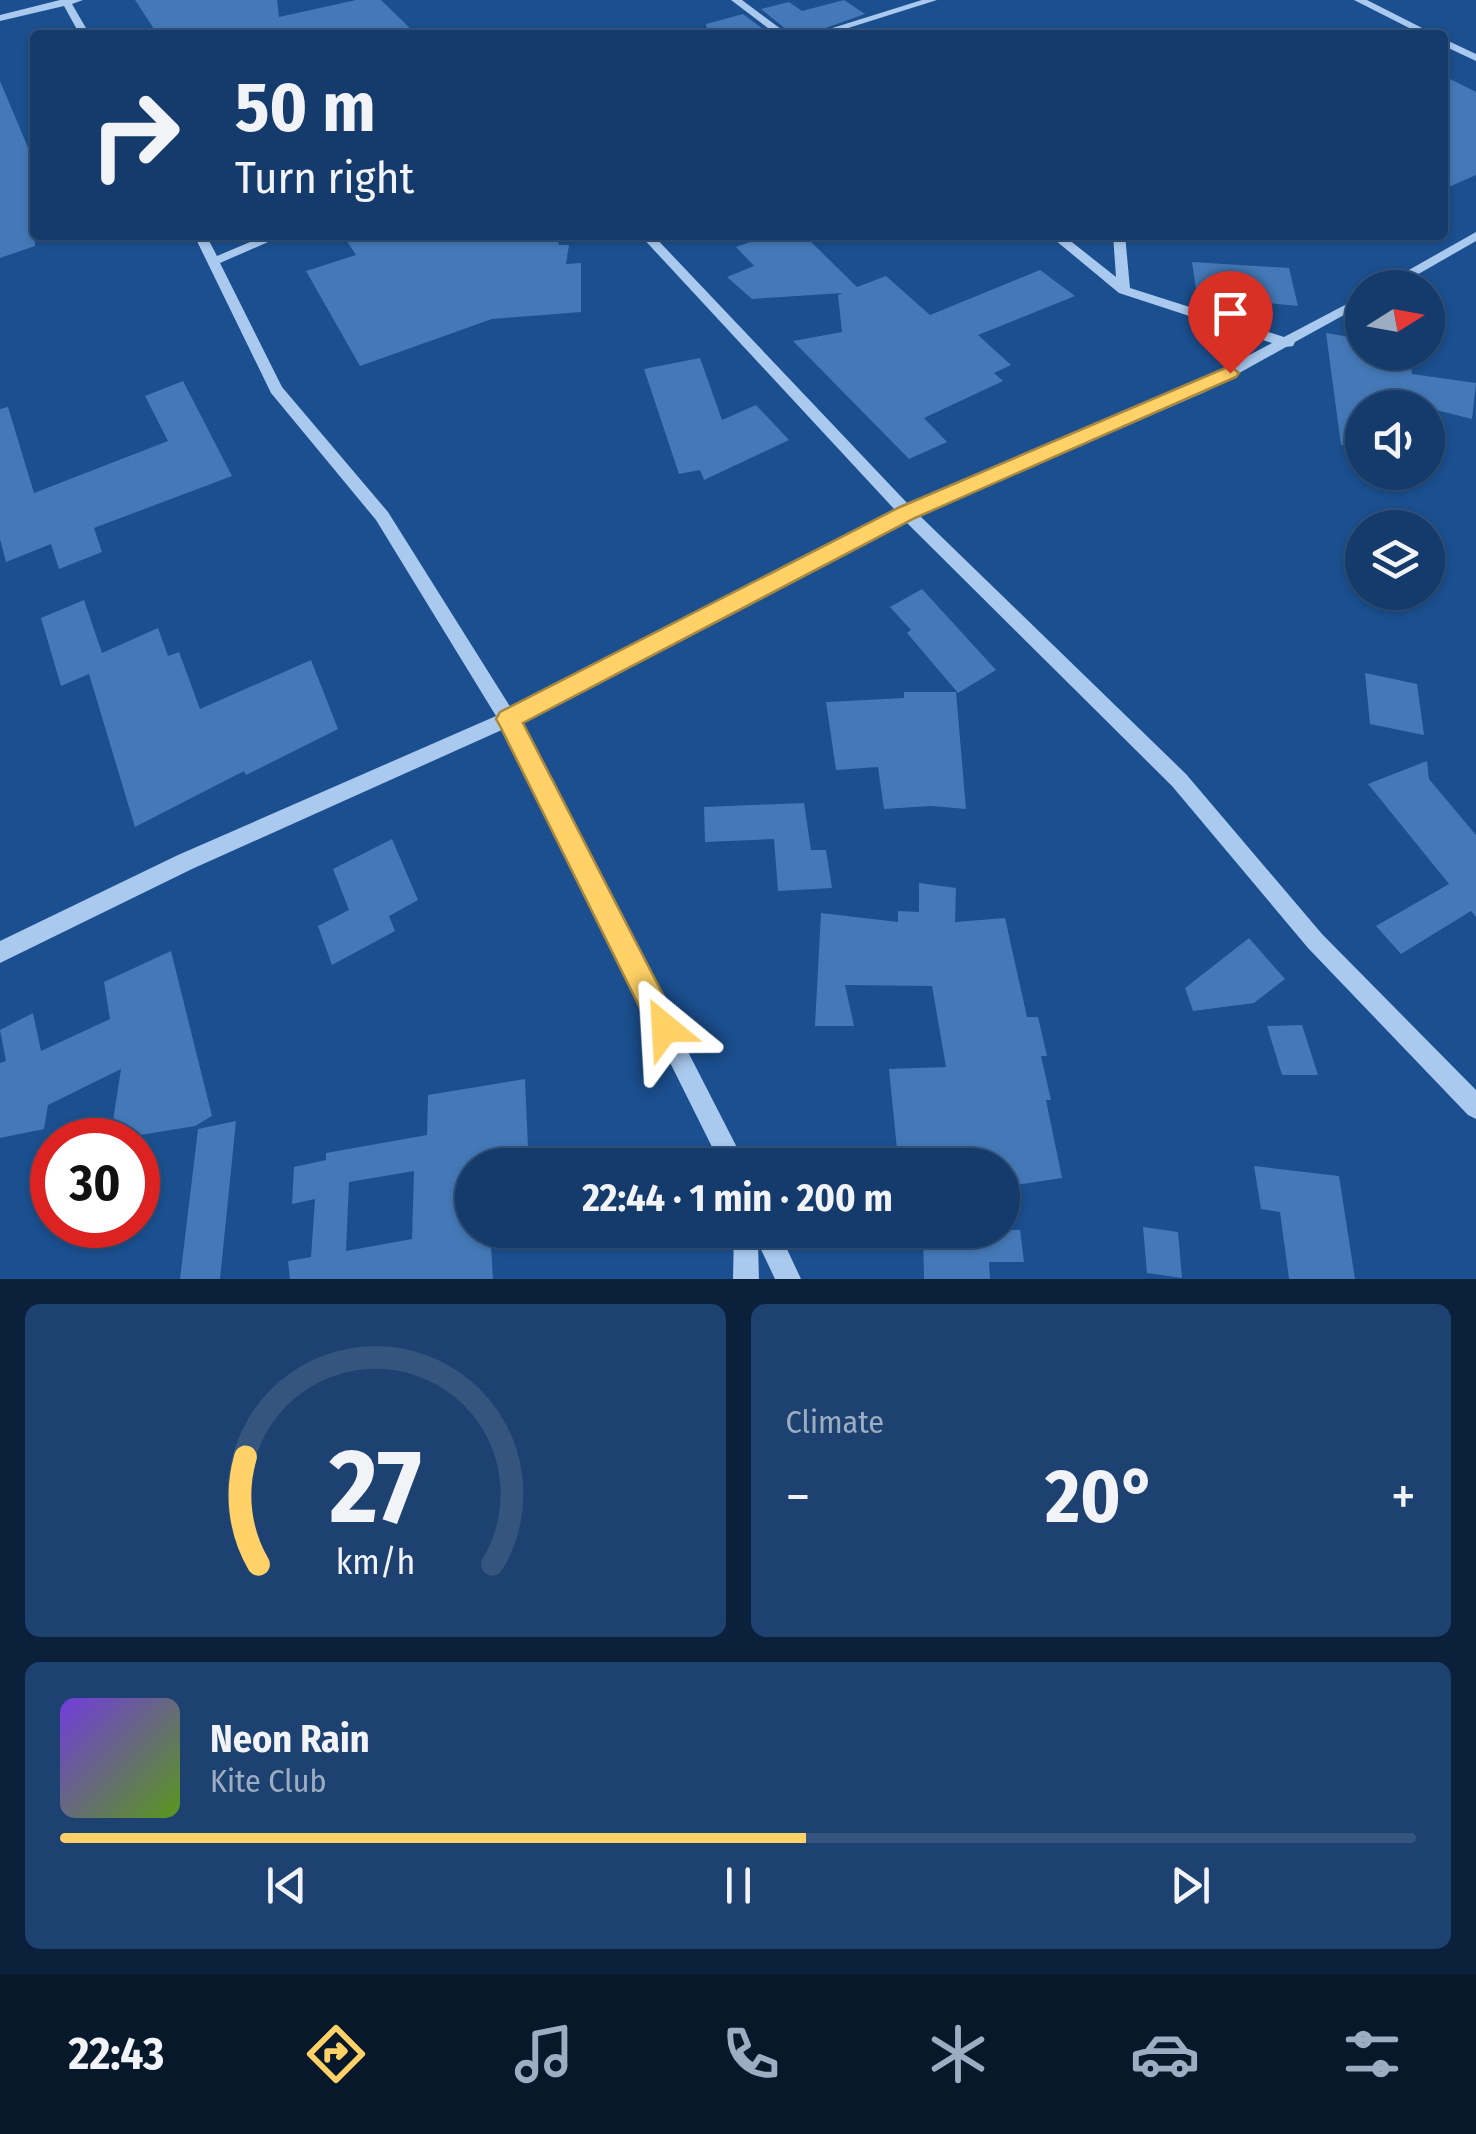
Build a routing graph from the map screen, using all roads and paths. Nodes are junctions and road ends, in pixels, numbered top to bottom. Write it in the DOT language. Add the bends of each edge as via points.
graph roads {
  1 [pos="736,0"];
  2 [pos="932,0"];
  3 [pos="1359,0"];
  4 [pos="70,1"];
  5 [pos="0,18"];
  6 [pos="84,30"];
  7 [pos="777,30"];
  8 [pos="833,30"];
  9 [pos="1421,30"];
  10 [pos="1448,44"];
  11 [pos="1476,58"];
  12 [pos="1476,236"];
  13 [pos="203,240"];
  14 [pos="266,240"];
  15 [pos="651,240"];
  16 [pos="1061,240"];
  17 [pos="1119,240"];
  18 [pos="1456,245"];
  19 [pos="1476,256"];
  20 [pos="215,261"];
  21 [pos="1414,270"];
  22 [pos="1124,290"];
  23 [pos="1345,310"];
  24 [pos="1288,343"];
  25 [pos="907,512"];
  26 [pos="508,719"];
  27 [pos="0,952"];
  28 [pos="1476,1107"];
  29 [pos="725,1148"];
  30 [pos="746,1248"];
  31 [pos="774,1248"];
  32 [pos="746,1279"];
  33 [pos="788,1279"];
  1 -- 7 [label="street"];
  2 -- 8 [label="street"];
  3 -- 9 [label="street"];
  4 -- 5 [label="street"];
  4 -- 6 [label="street"];
  10 -- 11 [label="street"];
  12 -- 18 [label="street"];
  13 -- 20 [label="street"];
  14 -- 20 [label="street"];
  15 -- 25 [label="street"];
  16 -- 22 [label="street"];
  17 -- 22 [label="street"];
  18 -- 19 [label="street"];
  18 -- 21 [label="street"];
  20 -- 26 [label="street" via="276,390 382,516"];
  22 -- 24 [label="street"];
  23 -- 24 [label="street"];
  24 -- 25 [label="street" via="1200,388"];
  25 -- 26 [label="street"];
  25 -- 28 [label="street" via="1179,780 1315,940"];
  26 -- 27 [label="street"];
  26 -- 29 [label="street"];
  30 -- 32 [label="street"];
  31 -- 33 [label="street"];
}
